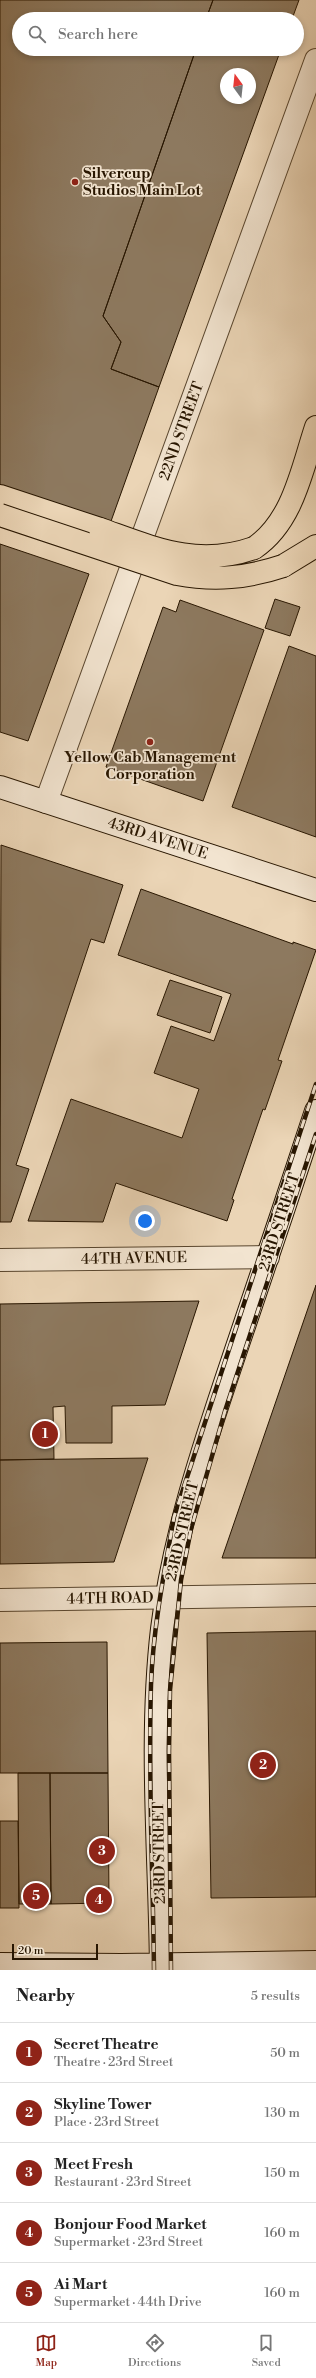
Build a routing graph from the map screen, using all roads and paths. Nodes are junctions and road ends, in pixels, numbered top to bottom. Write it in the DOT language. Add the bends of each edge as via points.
graph roads {
  1 [pos="316,60"];
  2 [pos="316,427"];
  3 [pos="0,496"];
  4 [pos="0,515"];
  5 [pos="316,546"];
  6 [pos="0,787"];
  7 [pos="46,802"];
  8 [pos="316,890"];
  9 [pos="316,1111"];
  10 [pos="268,1257"];
  11 [pos="0,1260"];
  12 [pos="316,1595"];
  13 [pos="167,1597"];
  14 [pos="0,1600"];
  15 [pos="316,1962"];
  16 [pos="0,1964"];
  17 [pos="161,1967"];
  1 -- 7 [label="street, 22ND STREET"];
  2 -- 3 [label="highway, bridge" via="285,514 271,535 254,548 216,557 174,554"];
  4 -- 5 [label="highway, bridge" via="177,574 196,578 218,579 261,573 283,566"];
  6 -- 7 [label="street, 43RD AVENUE"];
  7 -- 8 [label="street, 43RD AVENUE"];
  9 -- 10 [label="street, 23RD STREET"];
  10 -- 11 [label="street, 44TH AVENUE"];
  10 -- 13 [label="street, 23RD STREET" via="198,1461"];
  12 -- 13 [label="street, 44TH ROAD"];
  13 -- 14 [label="street, 44TH ROAD"];
  13 -- 17 [label="street, 23RD STREET" via="159,1673 157,1738"];
  15 -- 17 [label="street"];
  16 -- 17 [label="street"];
}
